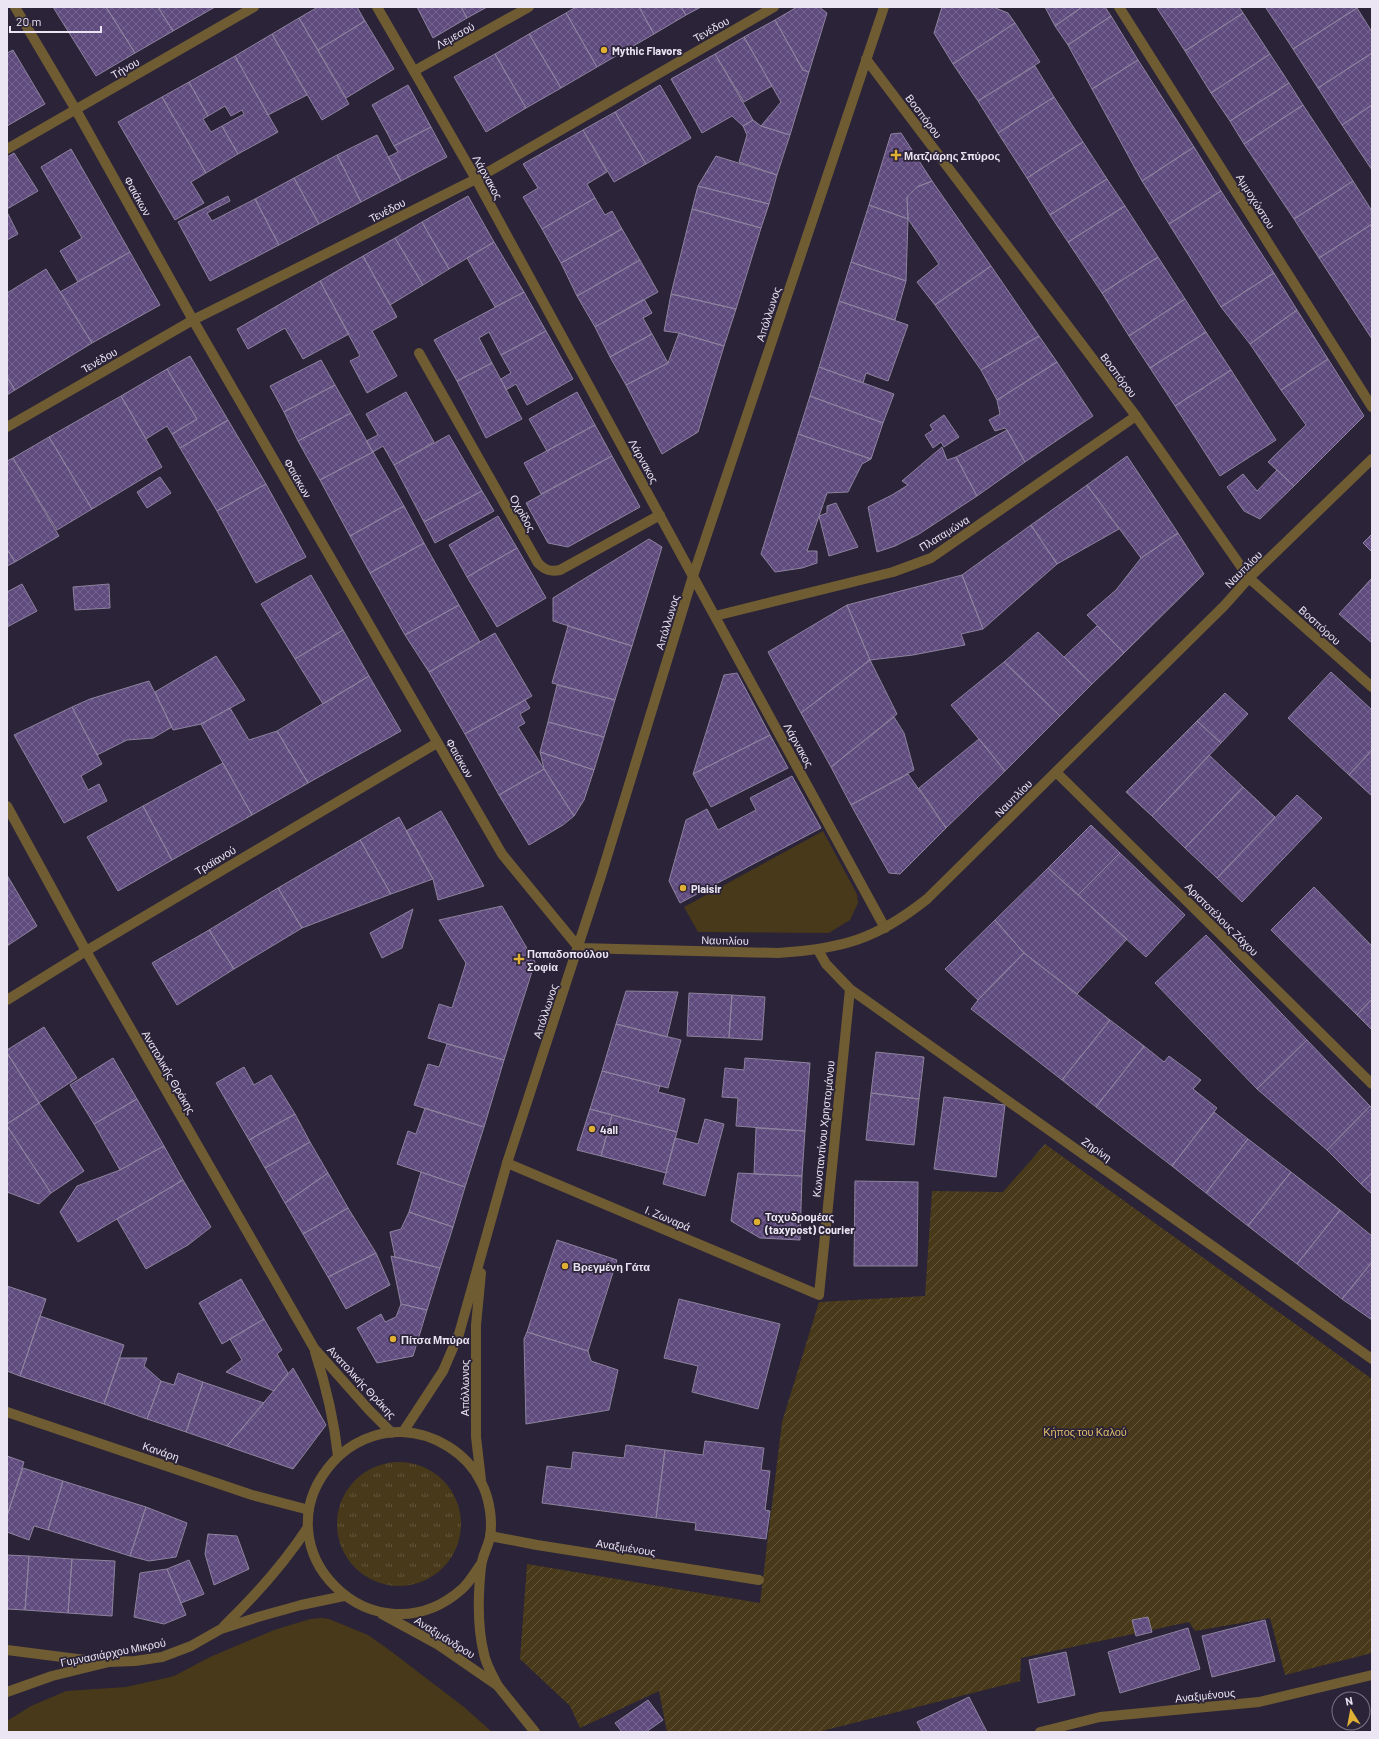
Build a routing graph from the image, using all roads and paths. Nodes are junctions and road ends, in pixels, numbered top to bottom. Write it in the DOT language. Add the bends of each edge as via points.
graph roads {
  1 [pos="15,7"];
  2 [pos="254,7"];
  3 [pos="378,7"];
  4 [pos="529,7"];
  5 [pos="774,7"];
  6 [pos="884,7"];
  7 [pos="1119,7"];
  8 [pos="866,59"];
  9 [pos="414,71"];
  10 [pos="76,110"];
  11 [pos="7,149"];
  12 [pos="476,179"];
  13 [pos="193,320"];
  14 [pos="419,353"];
  15 [pos="1372,407"];
  16 [pos="1136,416"];
  17 [pos="7,427"];
  18 [pos="1372,459"];
  19 [pos="660,515"];
  20 [pos="693,576"];
  21 [pos="1249,578"];
  22 [pos="715,616"];
  23 [pos="1372,687"];
  24 [pos="437,743"];
  25 [pos="1056,772"];
  26 [pos="7,806"];
  27 [pos="886,928"];
  28 [pos="579,948"];
  29 [pos="818,950"];
  30 [pos="86,951"];
  31 [pos="850,989"];
  32 [pos="7,1000"];
  33 [pos="1372,1084"];
  34 [pos="508,1164"];
  35 [pos="484,1247"];
  36 [pos="819,1295"];
  37 [pos="314,1348"];
  38 [pos="1372,1359"];
  39 [pos="7,1412"];
  40 [pos="392,1432"];
  41 [pos="403,1432"];
  42 [pos="338,1456"];
  43 [pos="481,1482"];
  44 [pos="309,1510"];
  45 [pos="308,1527"];
  46 [pos="490,1536"];
  47 [pos="481,1564"];
  48 [pos="759,1580"];
  49 [pos="344,1596"];
  50 [pos="378,1612"];
  51 [pos="221,1629"];
  52 [pos="7,1650"];
  53 [pos="109,1662"];
  54 [pos="1372,1675"];
  55 [pos="498,1686"];
  56 [pos="7,1692"];
  57 [pos="536,1732"];
  58 [pos="1040,1732"];
  1 -- 10 [label="street, Φαιάκων"];
  2 -- 10 [label="street, Τήνου"];
  3 -- 9 [label="street, Λάρνακος"];
  4 -- 9 [label="street, Λεμεσού"];
  5 -- 12 [label="street, Τενέδου"];
  6 -- 8 [label="street, Απόλλωνος"];
  7 -- 15 [label="street, Αμμοχώστου"];
  8 -- 16 [label="street, Βοσπόρου"];
  8 -- 20 [label="street, Απόλλωνος"];
  9 -- 12 [label="street, Λάρνακος"];
  10 -- 11 [label="street, Τήνου"];
  10 -- 13 [label="street, Φαιάκων"];
  12 -- 13 [label="street, Τενέδου"];
  12 -- 19 [label="street, Λάρνακος"];
  13 -- 17 [label="street, Τενέδου"];
  13 -- 24 [label="street, Φαιάκων"];
  14 -- 19 [label="street, Οχρίδος" via="543,569 552,572 560,570"];
  16 -- 21 [label="street, Βοσπόρου"];
  16 -- 22 [label="street, Πλαταμώνα" via="932,558 893,572"];
  18 -- 21 [label="street, Ναυπλίου"];
  19 -- 20 [label="street, Λάρνακος"];
  20 -- 22 [label="street, Λάρνακος"];
  20 -- 28 [label="street, Απόλλωνος"];
  21 -- 23 [label="street, Βοσπόρου"];
  21 -- 25 [label="street, Ναυπλίου" via="1224,606"];
  22 -- 27 [label="street, Λάρνακος"];
  24 -- 28 [label="street, Φαιάκων" via="505,858"];
  24 -- 30 [label="street, Τραϊανού"];
  25 -- 27 [label="street, Ναυπλίου" via="927,899"];
  25 -- 33 [label="street, Αριστοτέλους Ζάχου"];
  26 -- 30 [label="street, Ανατολικής Θράκης"];
  27 -- 29 [label="street, Ναυπλίου" via="851,943"];
  28 -- 29 [label="street, Ναυπλίου" via="778,953"];
  28 -- 34 [label="street, Απόλλωνος"];
  29 -- 31 [label="street, Ζηρίνη" via="826,964"];
  30 -- 32 [label="street, Τραϊανού"];
  30 -- 37 [label="street, Ανατολικής Θράκης"];
  31 -- 36 [label="street, Κωνσταντίνου Χρηστομάνου"];
  31 -- 38 [label="street, Ζηρίνη"];
  34 -- 35 [label="street, Απόλλωνος"];
  34 -- 36 [label="street, Ι. Ζωναρά"];
  35 -- 41 [label="street, Απόλλωνος" via="459,1334 443,1371"];
  35 -- 43 [label="street, Απόλλωνος" via="476,1325 476,1437"];
  37 -- 40 [label="street, Ανατολικής Θράκης"];
  37 -- 42 [label="street, Ανατολικής Θράκης" via="328,1395"];
  39 -- 44 [label="street, Κανάρη" via="252,1495"];
  40 -- 41 [label="street"];
  40 -- 42 [label="street" via="372,1436 354,1444"];
  41 -- 43 [label="street" via="427,1436 449,1447 468,1462"];
  42 -- 44 [label="street" via="324,1471 314,1490"];
  43 -- 46 [label="street" via="490,1508"];
  44 -- 45 [label="street"];
  45 -- 49 [label="street" via="313,1553 322,1571"];
  45 -- 51 [label="street, Γυμνασιάρχου Μικρού" via="272,1576"];
  46 -- 47 [label="street"];
  46 -- 48 [label="street, Αναξιμένους"];
  47 -- 50 [label="street" via="463,1588 438,1606 408,1614"];
  47 -- 55 [label="street, Αναξιμάνδρου" via="479,1622 484,1655"];
  49 -- 50 [label="street" via="360,1606"];
  49 -- 51 [label="street, Γυμνασιάρχου Μικρού" via="301,1605"];
  50 -- 55 [label="street, Αναξιμάνδρου" via="437,1644"];
  51 -- 53 [label="street, Γυμνασιάρχου Μικρού" via="191,1646 162,1657"];
  52 -- 53 [label="street"];
  53 -- 56 [label="street, Γυμνασιάρχου Μικρού" via="52,1676"];
  54 -- 58 [label="street, Αναξιμένους" via="1259,1702 1100,1717"];
  55 -- 57 [label="street, Αναξιμάνδρου"];
}
